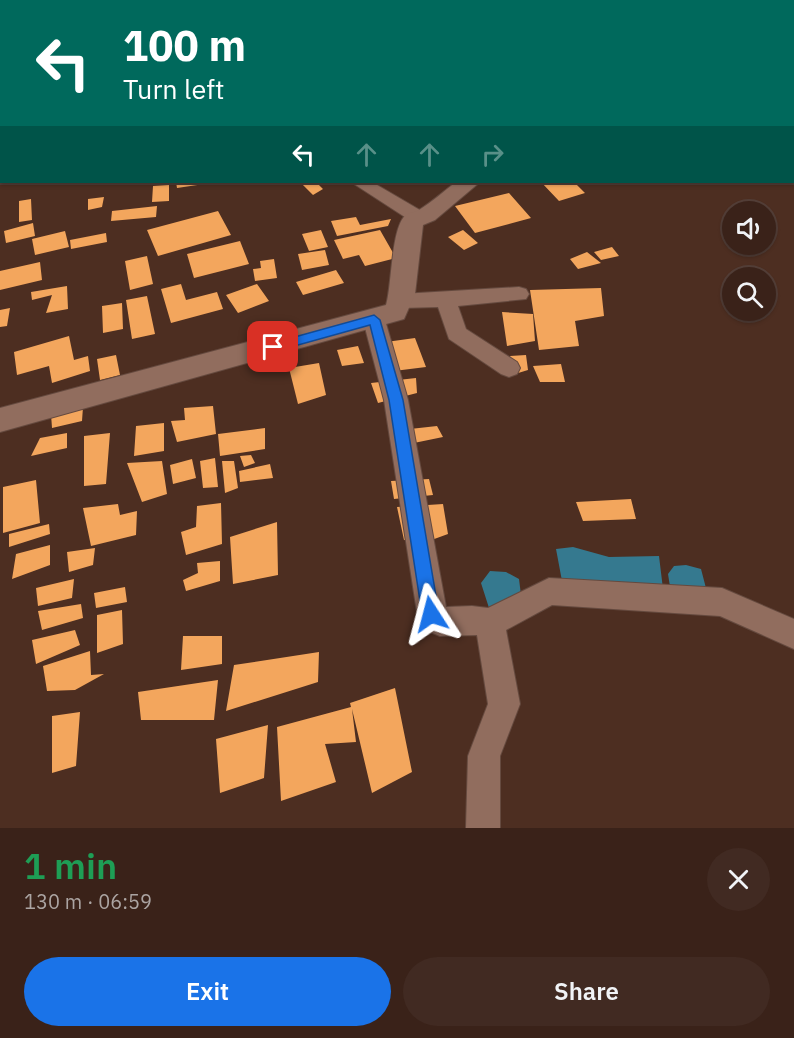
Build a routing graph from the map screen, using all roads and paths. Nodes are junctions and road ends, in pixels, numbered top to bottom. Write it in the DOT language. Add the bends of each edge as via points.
graph roads {
  1 [pos="362,183"];
  2 [pos="468,183"];
  3 [pos="418,217"];
  4 [pos="519,294"];
  5 [pos="444,300"];
  6 [pos="401,301"];
  7 [pos="374,320"];
  8 [pos="509,368"];
  9 [pos="0,420"];
  10 [pos="490,623"];
  11 [pos="794,634"];
  12 [pos="483,828"];
  1 -- 3 [label="street"];
  2 -- 3 [label="street" via="434,210"];
  3 -- 6 [label="street" via="410,227"];
  4 -- 5 [label="street"];
  5 -- 6 [label="street"];
  5 -- 8 [label="street" via="457,333"];
  6 -- 7 [label="street" via="395,312"];
  7 -- 9 [label="street"];
  7 -- 10 [label="street" via="396,400 433,620"];
  10 -- 11 [label="street" via="549,591 722,602"];
  10 -- 12 [label="street" via="504,704 484,756"];
}
